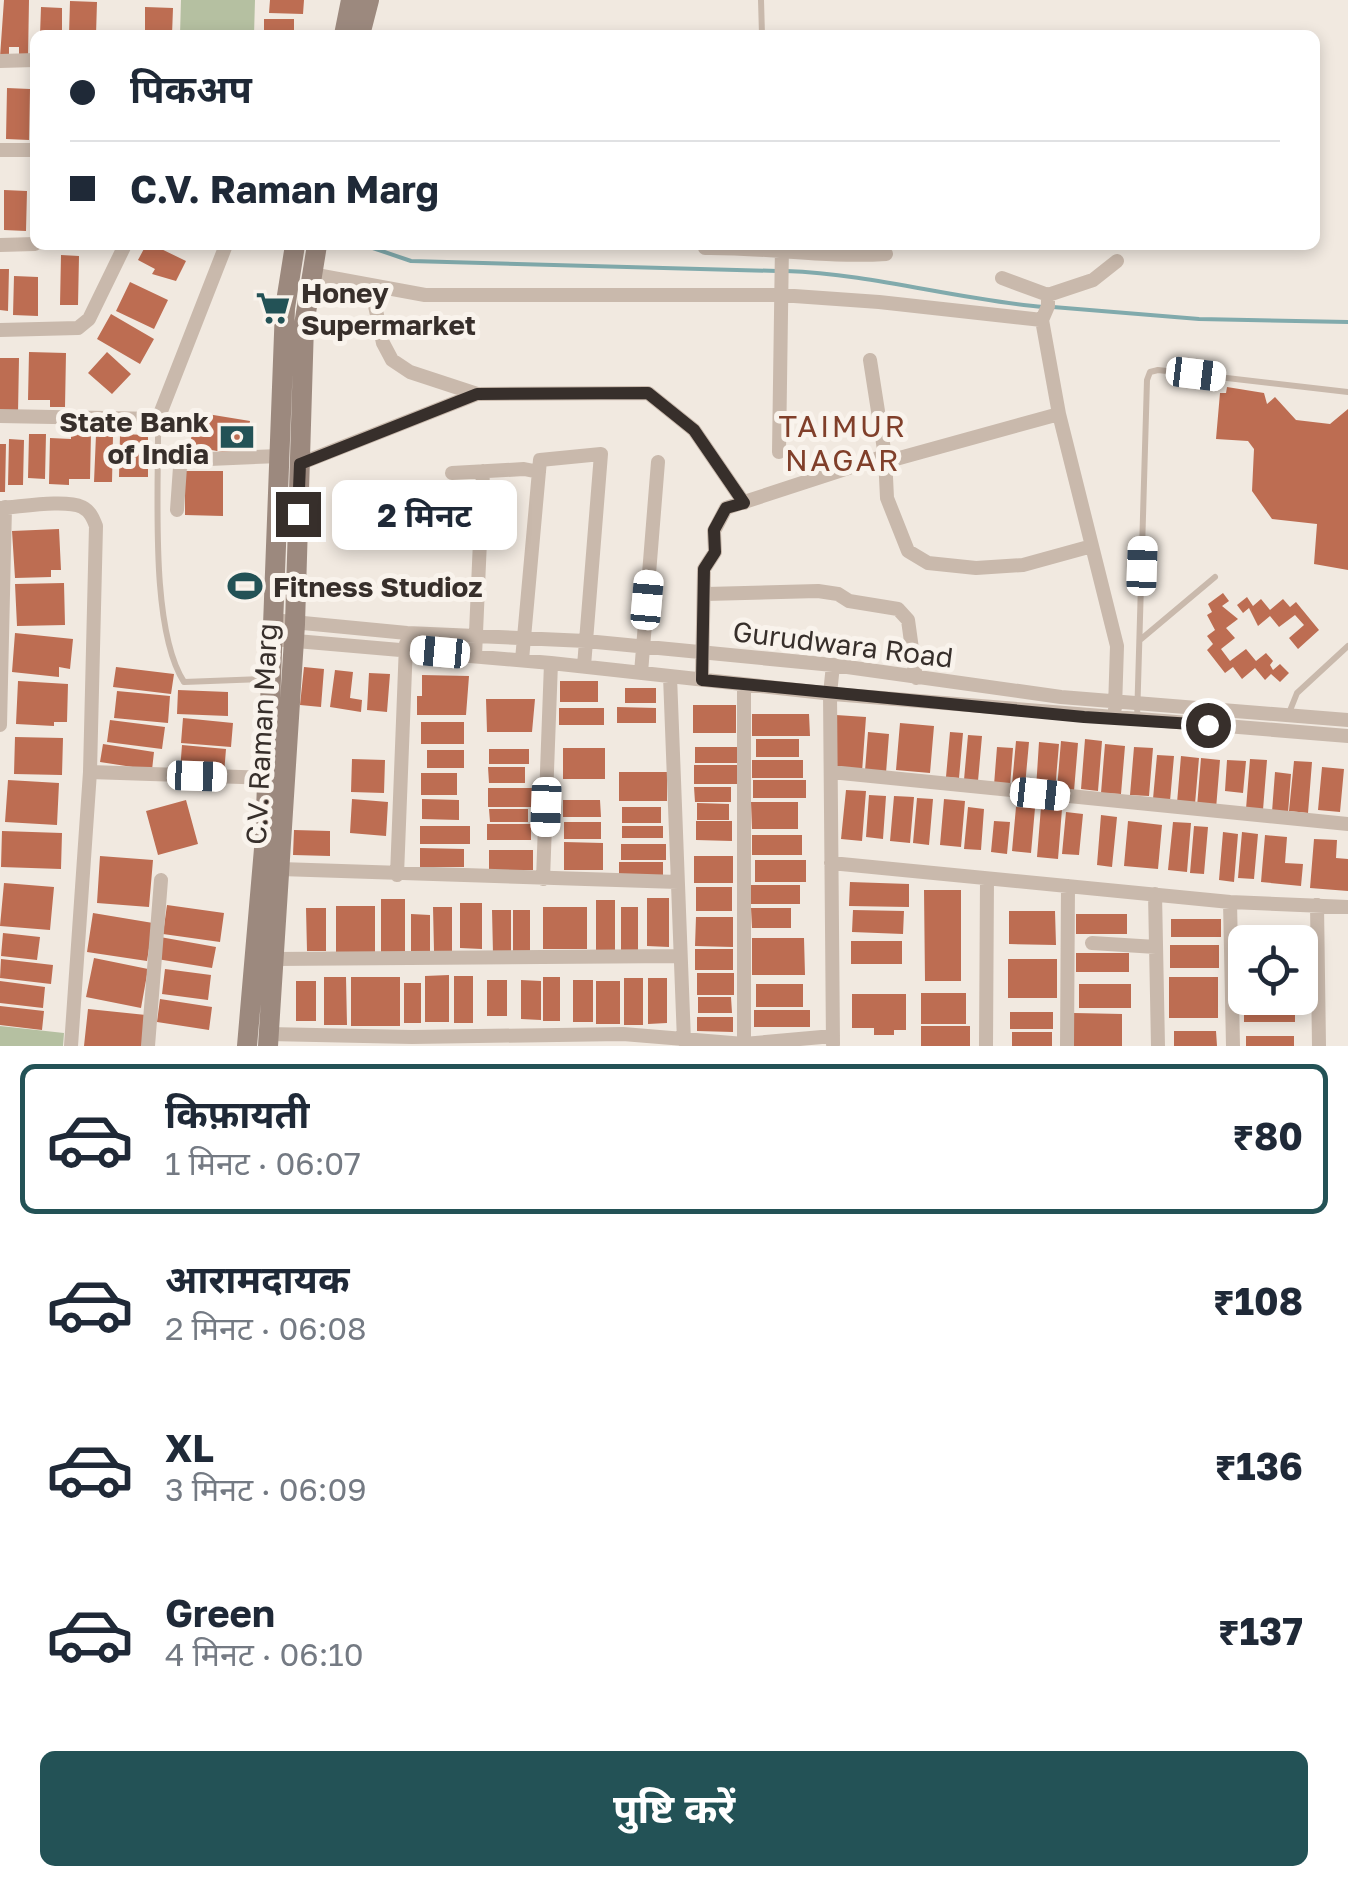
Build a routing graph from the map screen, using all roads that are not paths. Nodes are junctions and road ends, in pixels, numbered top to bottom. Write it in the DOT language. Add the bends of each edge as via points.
graph roads {
  1 [pos="350,0"];
  2 [pos="368,0"];
  3 [pos="761,0"];
  4 [pos="345,30"];
  5 [pos="361,30"];
  6 [pos="762,30"];
  7 [pos="30,60"];
  8 [pos="0,61"];
  9 [pos="0,150"];
  10 [pos="30,150"];
  11 [pos="30,244"];
  12 [pos="0,245"];
  13 [pos="123,250"];
  14 [pos="224,250"];
  15 [pos="294,250"];
  16 [pos="316,250"];
  17 [pos="719,250"];
  18 [pos="886,254"];
  19 [pos="782,259"];
  20 [pos="1117,261"];
  21 [pos="311,274"];
  22 [pos="1002,278"];
  23 [pos="371,287"];
  24 [pos="780,295"];
  25 [pos="1046,309"];
  26 [pos="0,330"];
  27 [pos="870,360"];
  28 [pos="1348,392"];
  29 [pos="477,394"];
  30 [pos="1059,414"];
  31 [pos="0,416"];
  32 [pos="158,418"];
  33 [pos="779,452"];
  34 [pos="885,459"];
  35 [pos="290,460"];
  36 [pos="658,462"];
  37 [pos="483,471"];
  38 [pos="539,472"];
  39 [pos="452,473"];
  40 [pos="744,503"];
  41 [pos="3,508"];
  42 [pos="177,510"];
  43 [pos="1092,546"];
  44 [pos="1215,577"];
  45 [pos="706,594"];
  46 [pos="283,631"];
  47 [pos="475,634"];
  48 [pos="525,637"];
  49 [pos="407,641"];
  50 [pos="586,641"];
  51 [pos="1139,641"];
  52 [pos="1348,646"];
  53 [pos="643,648"];
  54 [pos="703,653"];
  55 [pos="475,656"];
  56 [pos="522,660"];
  57 [pos="551,663"];
  58 [pos="833,665"];
  59 [pos="584,666"];
  60 [pos="641,673"];
  61 [pos="670,676"];
  62 [pos="271,678"];
  63 [pos="916,678"];
  64 [pos="702,680"];
  65 [pos="744,685"];
  66 [pos="830,694"];
  67 [pos="1115,702"];
  68 [pos="1138,704"];
  69 [pos="1288,714"];
  70 [pos="1114,718"];
  71 [pos="1137,720"];
  72 [pos="1348,720"];
  73 [pos="0,725"];
  74 [pos="1348,736"];
  75 [pos="90,772"];
  76 [pos="830,772"];
  77 [pos="268,778"];
  78 [pos="1348,824"];
  79 [pos="832,863"];
  80 [pos="280,869"];
  81 [pos="397,875"];
  82 [pos="988,878"];
  83 [pos="542,879"];
  84 [pos="160,880"];
  85 [pos="678,882"];
  86 [pos="1068,886"];
  87 [pos="1155,894"];
  88 [pos="1230,902"];
  89 [pos="1317,905"];
  90 [pos="1348,907"];
  91 [pos="1092,943"];
  92 [pos="1156,947"];
  93 [pos="680,956"];
  94 [pos="274,959"];
  95 [pos="268,1040"];
  96 [pos="623,1040"];
  97 [pos="684,1041"];
  98 [pos="833,1041"];
  99 [pos="412,1042"];
  100 [pos="744,1044"];
  101 [pos="72,1046"];
  102 [pos="148,1046"];
  103 [pos="247,1046"];
  104 [pos="986,1046"];
  105 [pos="1067,1046"];
  106 [pos="1158,1046"];
  107 [pos="1233,1046"];
  108 [pos="1319,1046"];
  1 -- 4 [label="main road"];
  2 -- 5 [label="main road"];
  3 -- 6 [label="lane"];
  7 -- 8 [label="street"];
  9 -- 10 [label="street"];
  11 -- 12 [label="street"];
  13 -- 26 [label="street" via="89,319 78,328"];
  14 -- 32 [label="street"];
  15 -- 35 [label="main road, C.V. Raman Marg" via="285,308"];
  16 -- 21 [label="main road, C.V. Raman Marg"];
  17 -- 19 [label="street"];
  18 -- 19 [label="street"];
  19 -- 24 [label="street"];
  20 -- 25 [label="street"];
  21 -- 23 [label="street"];
  21 -- 35 [label="main road, C.V. Raman Marg"];
  22 -- 25 [label="street"];
  23 -- 24 [label="street" via="424,295"];
  23 -- 29 [label="street" via="392,360"];
  24 -- 25 [label="street"];
  24 -- 33 [label="street"];
  25 -- 30 [label="street"];
  27 -- 34 [label="street"];
  28 -- 51 [label="lane" via="1150,372"];
  29 -- 35 [label="street"];
  29 -- 40 [label="street" via="648,393 694,430"];
  30 -- 34 [label="street"];
  30 -- 43 [label="street"];
  31 -- 32 [label="street"];
  32 -- 62 [label="lane" via="162,578 174,666 184,682"];
  34 -- 40 [label="street"];
  34 -- 43 [label="street" via="886,498 901,539 928,564 1023,564"];
  35 -- 42 [label="street" via="186,460"];
  35 -- 46 [label="main road, C.V. Raman Marg"];
  36 -- 53 [label="street"];
  37 -- 38 [label="street"];
  37 -- 39 [label="street"];
  37 -- 47 [label="street"];
  38 -- 48 [label="street"];
  38 -- 50 [label="street" via="540,460 601,454"];
  40 -- 45 [label="street" via="726,508 714,530 715,552 704,569"];
  41 -- 73 [label="street"];
  41 -- 75 [label="street" via="70,504 91,514 96,526"];
  43 -- 67 [label="street" via="1118,646"];
  44 -- 51 [label="lane"];
  45 -- 54 [label="street"];
  45 -- 63 [label="street" via="818,591 898,609 908,620"];
  46 -- 49 [label="street, Gurudwara Road"];
  46 -- 62 [label="main road, C.V. Raman Marg"];
  46 -- 80 [label="main road, C.V. Raman Marg"];
  47 -- 48 [label="street, Gurudwara Road"];
  47 -- 49 [label="street, Gurudwara Road"];
  47 -- 55 [label="street"];
  48 -- 50 [label="street, Gurudwara Road"];
  48 -- 56 [label="street"];
  49 -- 55 [label="street"];
  49 -- 81 [label="street"];
  50 -- 53 [label="street, Gurudwara Road"];
  50 -- 59 [label="street"];
  51 -- 68 [label="lane"];
  52 -- 69 [label="lane" via="1297,693"];
  53 -- 54 [label="street, Gurudwara Road"];
  53 -- 60 [label="street"];
  54 -- 58 [label="street, Gurudwara Road"];
  54 -- 64 [label="street"];
  55 -- 56 [label="street"];
  56 -- 57 [label="street"];
  57 -- 59 [label="street"];
  57 -- 83 [label="street"];
  58 -- 63 [label="street, Gurudwara Road"];
  58 -- 66 [label="street"];
  59 -- 60 [label="street"];
  60 -- 61 [label="street"];
  61 -- 64 [label="street"];
  61 -- 85 [label="street"];
  62 -- 77 [label="main road, C.V. Raman Marg"];
  63 -- 67 [label="street, Gurudwara Road"];
  64 -- 65 [label="street"];
  65 -- 66 [label="street"];
  65 -- 100 [label="street"];
  66 -- 70 [label="street"];
  66 -- 76 [label="street"];
  67 -- 68 [label="street, Gurudwara Road"];
  67 -- 70 [label="street"];
  68 -- 69 [label="street, Gurudwara Road"];
  68 -- 71 [label="lane"];
  69 -- 72 [label="street, Gurudwara Road"];
  70 -- 71 [label="street"];
  71 -- 74 [label="street"];
  75 -- 77 [label="street"];
  75 -- 101 [label="street"];
  76 -- 78 [label="street"];
  76 -- 79 [label="street"];
  77 -- 103 [label="main road, C.V. Raman Marg"];
  79 -- 82 [label="street"];
  79 -- 98 [label="street"];
  80 -- 81 [label="street"];
  80 -- 94 [label="main road, C.V. Raman Marg"];
  81 -- 83 [label="street"];
  82 -- 86 [label="street"];
  82 -- 104 [label="street"];
  83 -- 85 [label="street"];
  84 -- 102 [label="street"];
  85 -- 93 [label="street"];
  86 -- 87 [label="street"];
  86 -- 105 [label="street"];
  87 -- 88 [label="street"];
  87 -- 92 [label="street"];
  88 -- 89 [label="street"];
  88 -- 107 [label="street"];
  89 -- 90 [label="street"];
  89 -- 108 [label="street"];
  91 -- 92 [label="street"];
  92 -- 106 [label="street"];
  93 -- 94 [label="street"];
  93 -- 97 [label="street"];
  94 -- 95 [label="main road, C.V. Raman Marg"];
  95 -- 99 [label="street"];
  96 -- 97 [label="street"];
  96 -- 99 [label="street"];
  97 -- 100 [label="street"];
  98 -- 100 [label="street"];
}
